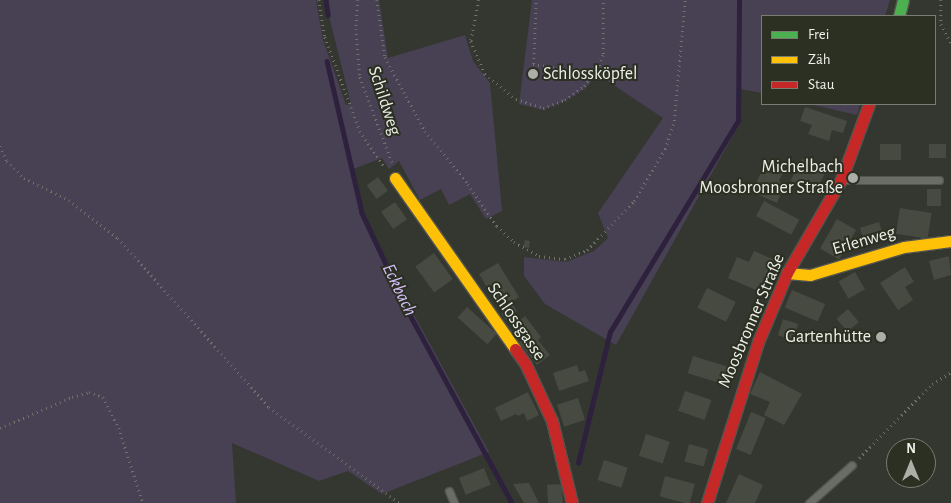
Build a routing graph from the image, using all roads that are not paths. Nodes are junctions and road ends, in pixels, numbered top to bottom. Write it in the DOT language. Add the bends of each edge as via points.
graph roads {
  1 [pos="903,0"];
  2 [pos="899,15"];
  3 [pos="869,105"];
  4 [pos="395,178"];
  5 [pos="841,180"];
  6 [pos="939,180"];
  7 [pos="951,241"];
  8 [pos="787,273"];
  9 [pos="852,465"];
  10 [pos="449,491"];
  11 [pos="454,503"];
  12 [pos="572,503"];
  13 [pos="707,503"];
  14 [pos="809,503"];
  1 -- 2 [label="street"];
  3 -- 5 [label="street, Moosbronner Straße"];
  4 -- 12 [label="street, Schlossgasse" via="526,365 552,421"];
  5 -- 6 [label="lane"];
  5 -- 8 [label="street, Moosbronner Straße"];
  7 -- 8 [label="street, Erlenweg" via="904,246 810,275"];
  8 -- 13 [label="street, Moosbronner Straße" via="738,398"];
  9 -- 14 [label="lane"];
  10 -- 11 [label="lane"];
}
